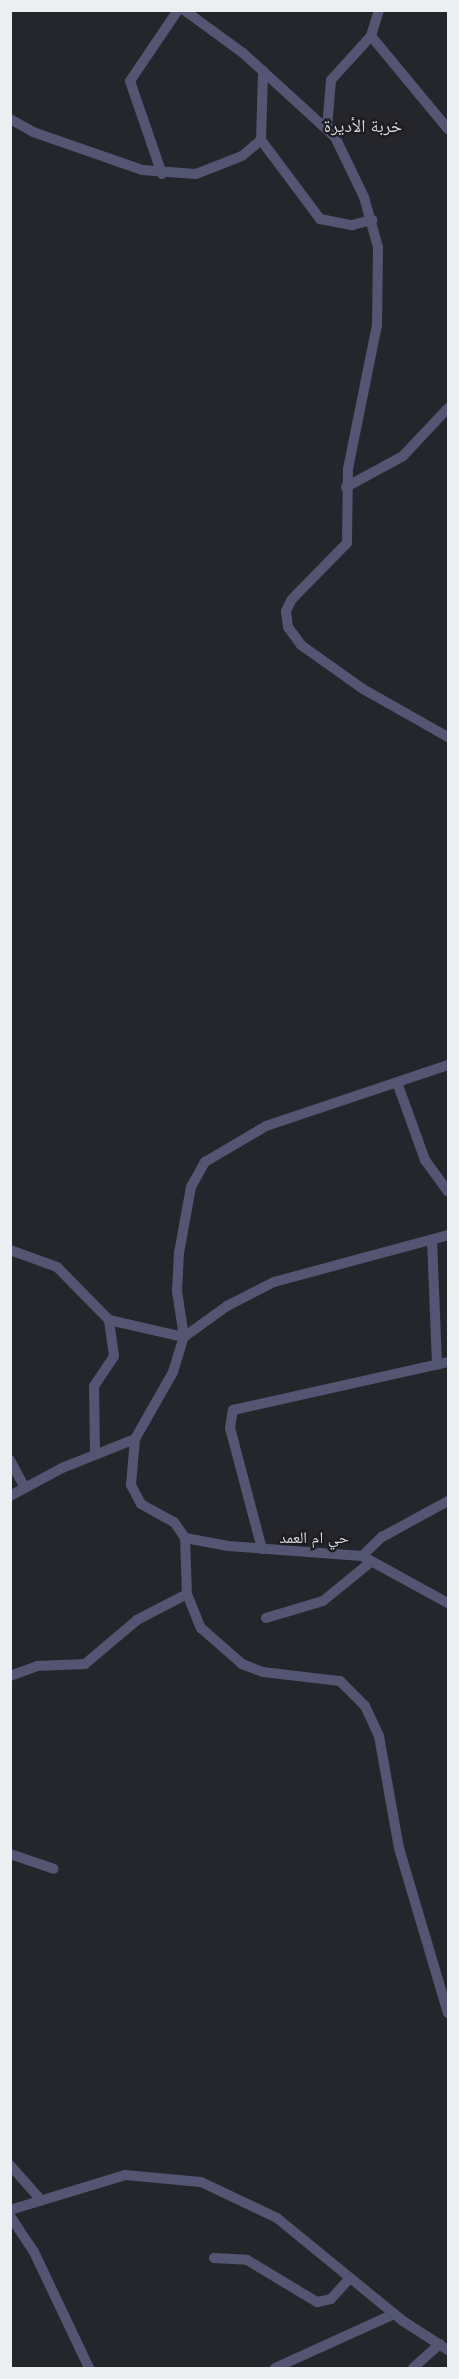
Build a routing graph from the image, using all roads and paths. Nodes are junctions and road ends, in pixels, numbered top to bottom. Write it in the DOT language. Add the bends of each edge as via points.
graph roads {
  1 [pos="178,10"];
  2 [pos="184,10"];
  3 [pos="379,10"];
  4 [pos="371,36"];
  5 [pos="263,71"];
  6 [pos="10,119"];
  7 [pos="327,128"];
  8 [pos="448,129"];
  9 [pos="261,140"];
  10 [pos="162,174"];
  11 [pos="372,220"];
  12 [pos="448,408"];
  13 [pos="346,488"];
  14 [pos="448,737"];
  15 [pos="448,1065"];
  16 [pos="398,1084"];
  17 [pos="448,1192"];
  18 [pos="448,1235"];
  19 [pos="432,1240"];
  20 [pos="10,1250"];
  21 [pos="109,1320"];
  22 [pos="184,1337"];
  23 [pos="443,1363"];
  24 [pos="135,1439"];
  25 [pos="95,1454"];
  26 [pos="10,1460"];
  27 [pos="24,1486"];
  28 [pos="10,1496"];
  29 [pos="448,1501"];
  30 [pos="185,1538"];
  31 [pos="262,1549"];
  32 [pos="367,1558"];
  33 [pos="187,1594"];
  34 [pos="448,1603"];
  35 [pos="266,1618"];
  36 [pos="10,1676"];
  37 [pos="10,1854"];
  38 [pos="54,1869"];
  39 [pos="448,2013"];
  40 [pos="10,2165"];
  41 [pos="41,2200"];
  42 [pos="10,2210"];
  43 [pos="10,2216"];
  44 [pos="214,2258"];
  45 [pos="350,2278"];
  46 [pos="394,2314"];
  47 [pos="444,2347"];
  48 [pos="89,2368"];
  49 [pos="275,2368"];
  50 [pos="413,2368"];
  1 -- 10 [label="street" via="130,81"];
  2 -- 5 [label="street" via="210,25"];
  3 -- 4 [label="street"];
  4 -- 7 [label="street" via="331,80"];
  4 -- 8 [label="street"];
  5 -- 7 [label="street"];
  5 -- 9 [label="street"];
  6 -- 10 [label="street" via="95,155"];
  7 -- 11 [label="street" via="346,155"];
  9 -- 10 [label="street" via="221,166 195,174"];
  9 -- 11 [label="street" via="320,219 352,225"];
  11 -- 13 [label="street" via="380,266 377,325"];
  12 -- 13 [label="street" via="403,456"];
  13 -- 14 [label="street" via="349,528 345,547 292,598 286,611 288,627 301,645 355,683"];
  15 -- 16 [label="street"];
  16 -- 17 [label="street" via="425,1160"];
  16 -- 22 [label="street" via="266,1126 199,1168 186,1204 178,1262"];
  18 -- 19 [label="street"];
  19 -- 22 [label="street" via="274,1282 226,1306"];
  19 -- 23 [label="street"];
  20 -- 21 [label="street" via="57,1267"];
  21 -- 22 [label="street"];
  21 -- 25 [label="street" via="114,1356 94,1386"];
  22 -- 24 [label="street" via="173,1372"];
  23 -- 31 [label="street" via="233,1410 230,1428"];
  24 -- 25 [label="street"];
  24 -- 30 [label="street" via="130,1473 135,1495 148,1510 174,1522"];
  25 -- 27 [label="street"];
  26 -- 27 [label="street"];
  27 -- 28 [label="street"];
  29 -- 32 [label="street" via="382,1537"];
  30 -- 31 [label="street"];
  30 -- 33 [label="street"];
  31 -- 32 [label="street"];
  32 -- 34 [label="street"];
  32 -- 35 [label="street" via="323,1601"];
  33 -- 36 [label="street" via="137,1620 85,1664 37,1666"];
  33 -- 39 [label="street" via="201,1628 242,1664 263,1672 340,1680 360,1697 379,1736 399,1848"];
  37 -- 38 [label="street"];
  40 -- 41 [label="street"];
  41 -- 42 [label="street"];
  41 -- 45 [label="street" via="115,2177 185,2177 224,2190 277,2218"];
  43 -- 48 [label="street" via="34,2252"];
  44 -- 45 [label="street" via="247,2260 317,2302 331,2299"];
  45 -- 46 [label="street"];
  46 -- 47 [label="street"];
  46 -- 49 [label="street"];
  47 -- 50 [label="street"];
}
